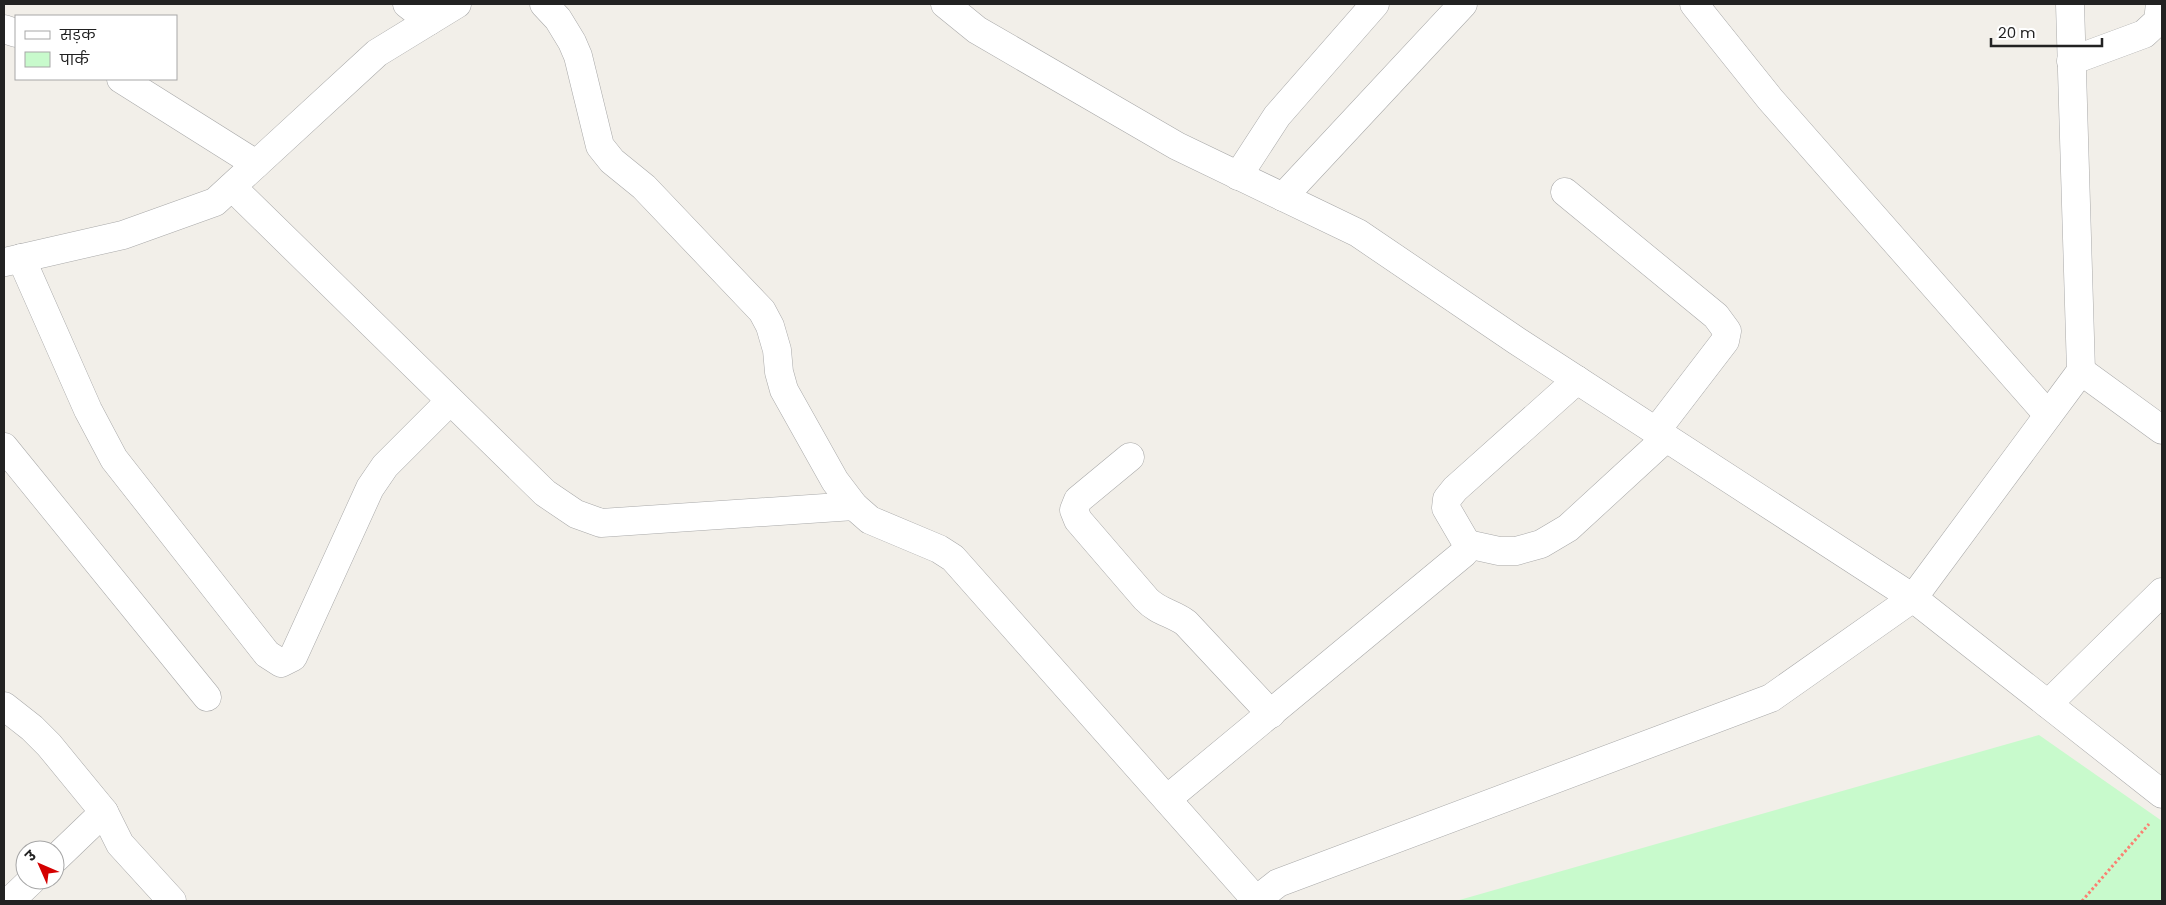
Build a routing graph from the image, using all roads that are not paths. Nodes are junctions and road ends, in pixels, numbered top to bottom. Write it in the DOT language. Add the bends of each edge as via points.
graph roads {
  1 [pos="408,4"];
  2 [pos="457,4"];
  3 [pos="544,4"];
  4 [pos="945,4"];
  5 [pos="1375,4"];
  6 [pos="1463,4"];
  7 [pos="1694,4"];
  8 [pos="2070,4"];
  9 [pos="2160,4"];
  10 [pos="429,21"];
  11 [pos="2071,61"];
  12 [pos="123,80"];
  13 [pos="256,164"];
  14 [pos="1238,176"];
  15 [pos="232,187"];
  16 [pos="1565,192"];
  17 [pos="1283,197"];
  18 [pos="13,260"];
  19 [pos="2081,371"];
  20 [pos="1577,380"];
  21 [pos="450,401"];
  22 [pos="2048,415"];
  23 [pos="2162,430"];
  24 [pos="1661,435"];
  25 [pos="4,448"];
  26 [pos="1130,457"];
  27 [pos="854,506"];
  28 [pos="1467,544"];
  29 [pos="2162,592"];
  30 [pos="1913,598"];
  31 [pos="208,697"];
  32 [pos="2048,704"];
  33 [pos="4,706"];
  34 [pos="1270,714"];
  35 [pos="2162,794"];
  36 [pos="1167,800"];
  37 [pos="104,812"];
  38 [pos="65,849"];
  39 [pos="22,890"];
  40 [pos="10,901"];
  41 [pos="172,901"];
  42 [pos="1255,901"];
  1 -- 10 [label="street"];
  2 -- 10 [label="street"];
  3 -- 27 [label="street" via="558,19 578,56 600,146 612,161 644,187 762,311 777,350 784,390 835,481"];
  4 -- 14 [label="street" via="977,30 1178,146"];
  5 -- 14 [label="street" via="1277,116"];
  6 -- 17 [label="street"];
  7 -- 22 [label="street" via="1770,100"];
  8 -- 11 [label="street"];
  9 -- 11 [label="street" via="2158,21 2144,34"];
  10 -- 13 [label="street" via="377,53"];
  11 -- 19 [label="street"];
  12 -- 13 [label="street"];
  13 -- 15 [label="street"];
  14 -- 17 [label="street"];
  15 -- 18 [label="street" via="215,202 123,235"];
  15 -- 21 [label="street"];
  16 -- 24 [label="street" via="1716,316 1727,331 1725,341"];
  17 -- 20 [label="street" via="1358,233"];
  18 -- 21 [label="street" via="114,459 267,654 281,663 293,657 370,488 385,466"];
  19 -- 22 [label="street"];
  19 -- 23 [label="street"];
  20 -- 24 [label="street"];
  20 -- 28 [label="street" via="1447,499 1446,508"];
  21 -- 27 [label="street" via="545,493 576,514 601,523"];
  22 -- 30 [label="street"];
  24 -- 28 [label="street" via="1568,528 1541,544 1516,551 1499,551"];
  24 -- 30 [label="street"];
  25 -- 31 [label="street"];
  26 -- 34 [label="street" via="1078,500 1074,510 1078,520 1146,599 1154,607 1186,623"];
  27 -- 36 [label="street" via="870,520 953,558"];
  28 -- 34 [label="street" via="1457,560"];
  29 -- 32 [label="street"];
  30 -- 32 [label="street"];
  30 -- 42 [label="street" via="1771,698 1278,883"];
  32 -- 35 [label="street"];
  33 -- 37 [label="street" via="49,745"];
  34 -- 36 [label="street"];
  36 -- 42 [label="street"];
  37 -- 38 [label="street"];
  37 -- 41 [label="street" via="120,844"];
  39 -- 40 [label="street"];
}
